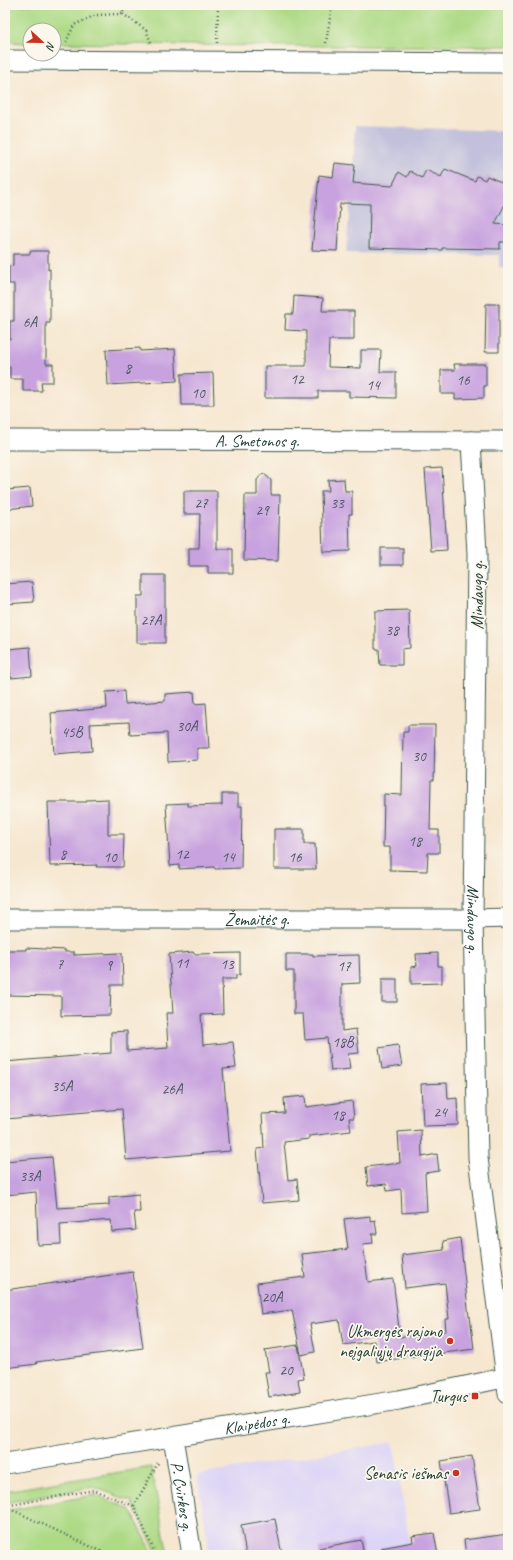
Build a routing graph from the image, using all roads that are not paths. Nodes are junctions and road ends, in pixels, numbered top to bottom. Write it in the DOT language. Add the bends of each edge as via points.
graph roads {
  1 [pos="5,60"];
  2 [pos="508,63"];
  3 [pos="5,440"];
  4 [pos="472,441"];
  5 [pos="508,441"];
  6 [pos="508,918"];
  7 [pos="5,919"];
  8 [pos="473,919"];
  9 [pos="507,1383"];
  10 [pos="173,1437"];
  11 [pos="5,1464"];
  12 [pos="192,1555"];
  1 -- 2 [label="street"];
  3 -- 4 [label="street, A. Smetonos g."];
  4 -- 5 [label="street, A. Smetonos g."];
  4 -- 8 [label="street, Mindaugo g." via="477,554"];
  6 -- 8 [label="street, Žemaitės g."];
  7 -- 8 [label="street, Žemaitės g."];
  8 -- 9 [label="street, Mindaugo g." via="478,1158"];
  9 -- 10 [label="street, Klaipėdos g."];
  10 -- 11 [label="street, Klaipėdos g."];
  10 -- 12 [label="street, P. Cvirkos g."];
}
